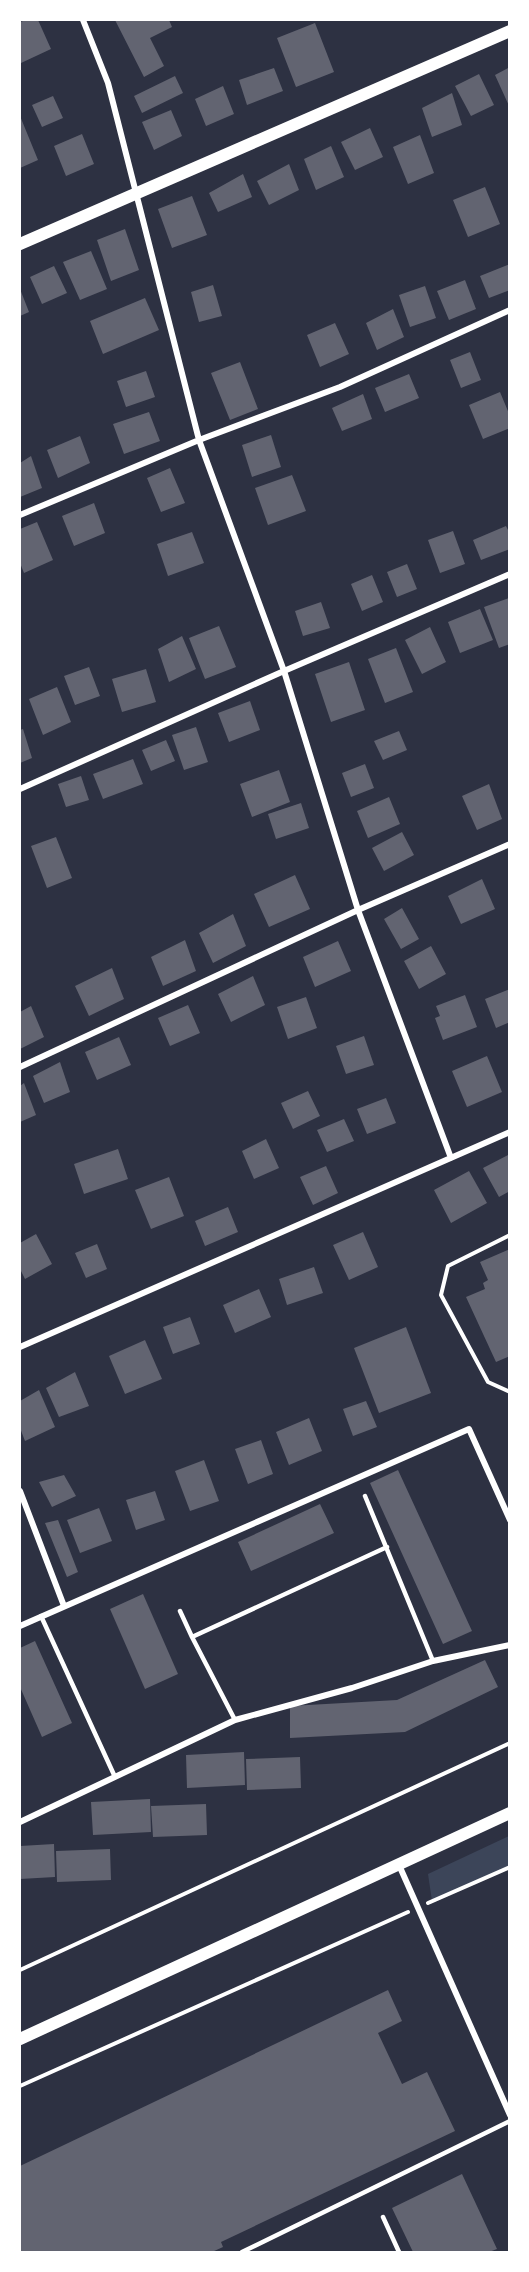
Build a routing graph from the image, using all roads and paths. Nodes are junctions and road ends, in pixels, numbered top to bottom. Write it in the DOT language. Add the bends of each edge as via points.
graph roads {
  1 [pos="83,20"];
  2 [pos="510,31"];
  3 [pos="137,194"];
  4 [pos="20,244"];
  5 [pos="510,310"];
  6 [pos="199,440"];
  7 [pos="20,515"];
  8 [pos="510,574"];
  9 [pos="284,671"];
  10 [pos="20,789"];
  11 [pos="510,844"];
  12 [pos="358,910"];
  13 [pos="20,1066"];
  14 [pos="510,1132"];
  15 [pos="451,1158"];
  16 [pos="510,1235"];
  17 [pos="20,1347"];
  18 [pos="510,1392"];
  19 [pos="20,1491"];
  20 [pos="365,1496"];
  21 [pos="510,1520"];
  22 [pos="387,1547"];
  23 [pos="64,1606"];
  24 [pos="180,1611"];
  25 [pos="41,1616"];
  26 [pos="20,1626"];
  27 [pos="192,1637"];
  28 [pos="510,1645"];
  29 [pos="434,1661"];
  30 [pos="235,1720"];
  31 [pos="510,1743"];
  32 [pos="115,1777"];
  33 [pos="510,1813"];
  34 [pos="20,1822"];
  35 [pos="399,1865"];
  36 [pos="510,1867"];
  37 [pos="419,1907"];
  38 [pos="20,1970"];
  39 [pos="20,2039"];
  40 [pos="20,2086"];
  41 [pos="510,2115"];
  42 [pos="510,2121"];
  43 [pos="383,2217"];
  44 [pos="255,2246"];
  45 [pos="242,2253"];
  46 [pos="258,2253"];
  47 [pos="399,2253"];
  1 -- 3 [label="street" via="108,83"];
  2 -- 3 [label="main road"];
  3 -- 4 [label="main road"];
  3 -- 6 [label="street"];
  5 -- 6 [label="street" via="340,387"];
  6 -- 7 [label="street"];
  6 -- 9 [label="street"];
  8 -- 9 [label="street"];
  9 -- 10 [label="street"];
  9 -- 12 [label="street"];
  11 -- 12 [label="street"];
  12 -- 13 [label="street"];
  12 -- 15 [label="street"];
  14 -- 15 [label="street"];
  15 -- 17 [label="street"];
  16 -- 18 [label="path" via="448,1266 441,1295 488,1382"];
  19 -- 23 [label="street"];
  20 -- 22 [label="lane"];
  21 -- 23 [label="street" via="470,1429"];
  22 -- 27 [label="lane"];
  22 -- 29 [label="lane"];
  23 -- 25 [label="street"];
  24 -- 27 [label="lane"];
  25 -- 26 [label="street"];
  25 -- 32 [label="lane"];
  27 -- 30 [label="lane"];
  28 -- 29 [label="street"];
  29 -- 30 [label="street"];
  30 -- 32 [label="street"];
  31 -- 38 [label="path"];
  32 -- 34 [label="street"];
  33 -- 35 [label="main road"];
  35 -- 37 [label="street"];
  35 -- 39 [label="main road"];
  36 -- 37 [label="path"];
  37 -- 40 [label="path"];
  37 -- 41 [label="street"];
  42 -- 44 [label="lane"];
  43 -- 47 [label="lane"];
  44 -- 45 [label="lane"];
  44 -- 46 [label="lane"];
}
